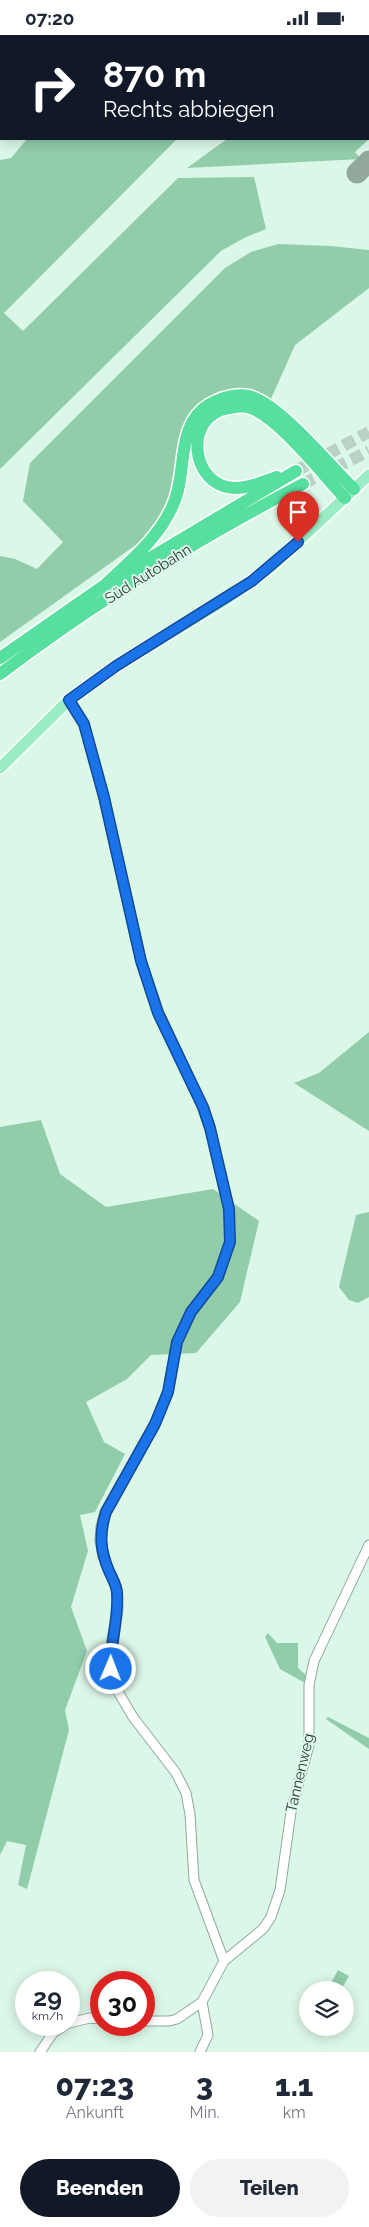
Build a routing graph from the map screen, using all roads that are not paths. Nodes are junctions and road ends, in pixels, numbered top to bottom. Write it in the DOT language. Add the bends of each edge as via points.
graph roads {
  1 [pos="369,475"];
  2 [pos="303,483"];
  3 [pos="349,494"];
  4 [pos="105,585"];
  5 [pos="0,658"];
  6 [pos="21,658"];
  7 [pos="0,674"];
  8 [pos="0,682"];
  9 [pos="69,700"];
  10 [pos="0,768"];
  11 [pos="369,1545"];
  12 [pos="224,1961"];
  13 [pos="202,2003"];
  14 [pos="155,2021"];
  15 [pos="51,2036"];
  16 [pos="40,2052"];
  17 [pos="200,2052"];
  1 -- 3 [label="main road"];
  2 -- 6 [label="highway, Süd Autobahn" via="166,562"];
  3 -- 4 [label="highway" via="286,421 261,401 236,395 221,398 201,411 188,431 179,486 164,523"];
  3 -- 4 [label="highway, Süd Autobahn" via="263,415 248,407 220,409 210,416 197,437 201,465 219,484 236,488 255,485 296,471"];
  3 -- 9 [label="main road" via="252,581 116,666"];
  4 -- 5 [label="highway, Süd Autobahn"];
  6 -- 7 [label="highway, Süd Autobahn"];
  6 -- 8 [label="highway"];
  9 -- 10 [label="main road"];
  9 -- 12 [label="street" via="84,724 141,961 158,1013 203,1107 229,1209 230,1242 218,1277 191,1312 177,1342 168,1392 155,1424 106,1512 100,1541 117,1590 118,1609 110,1649 117,1690 133,1717 176,1773 186,1793 194,1879"];
  11 -- 12 [label="street, Tannenweg" via="314,1661 309,1685 309,1745 291,1812 276,1906 264,1929"];
  12 -- 13 [label="street"];
  13 -- 14 [label="street" via="177,2019"];
  13 -- 17 [label="street" via="208,2035"];
  15 -- 16 [label="street"];
}
